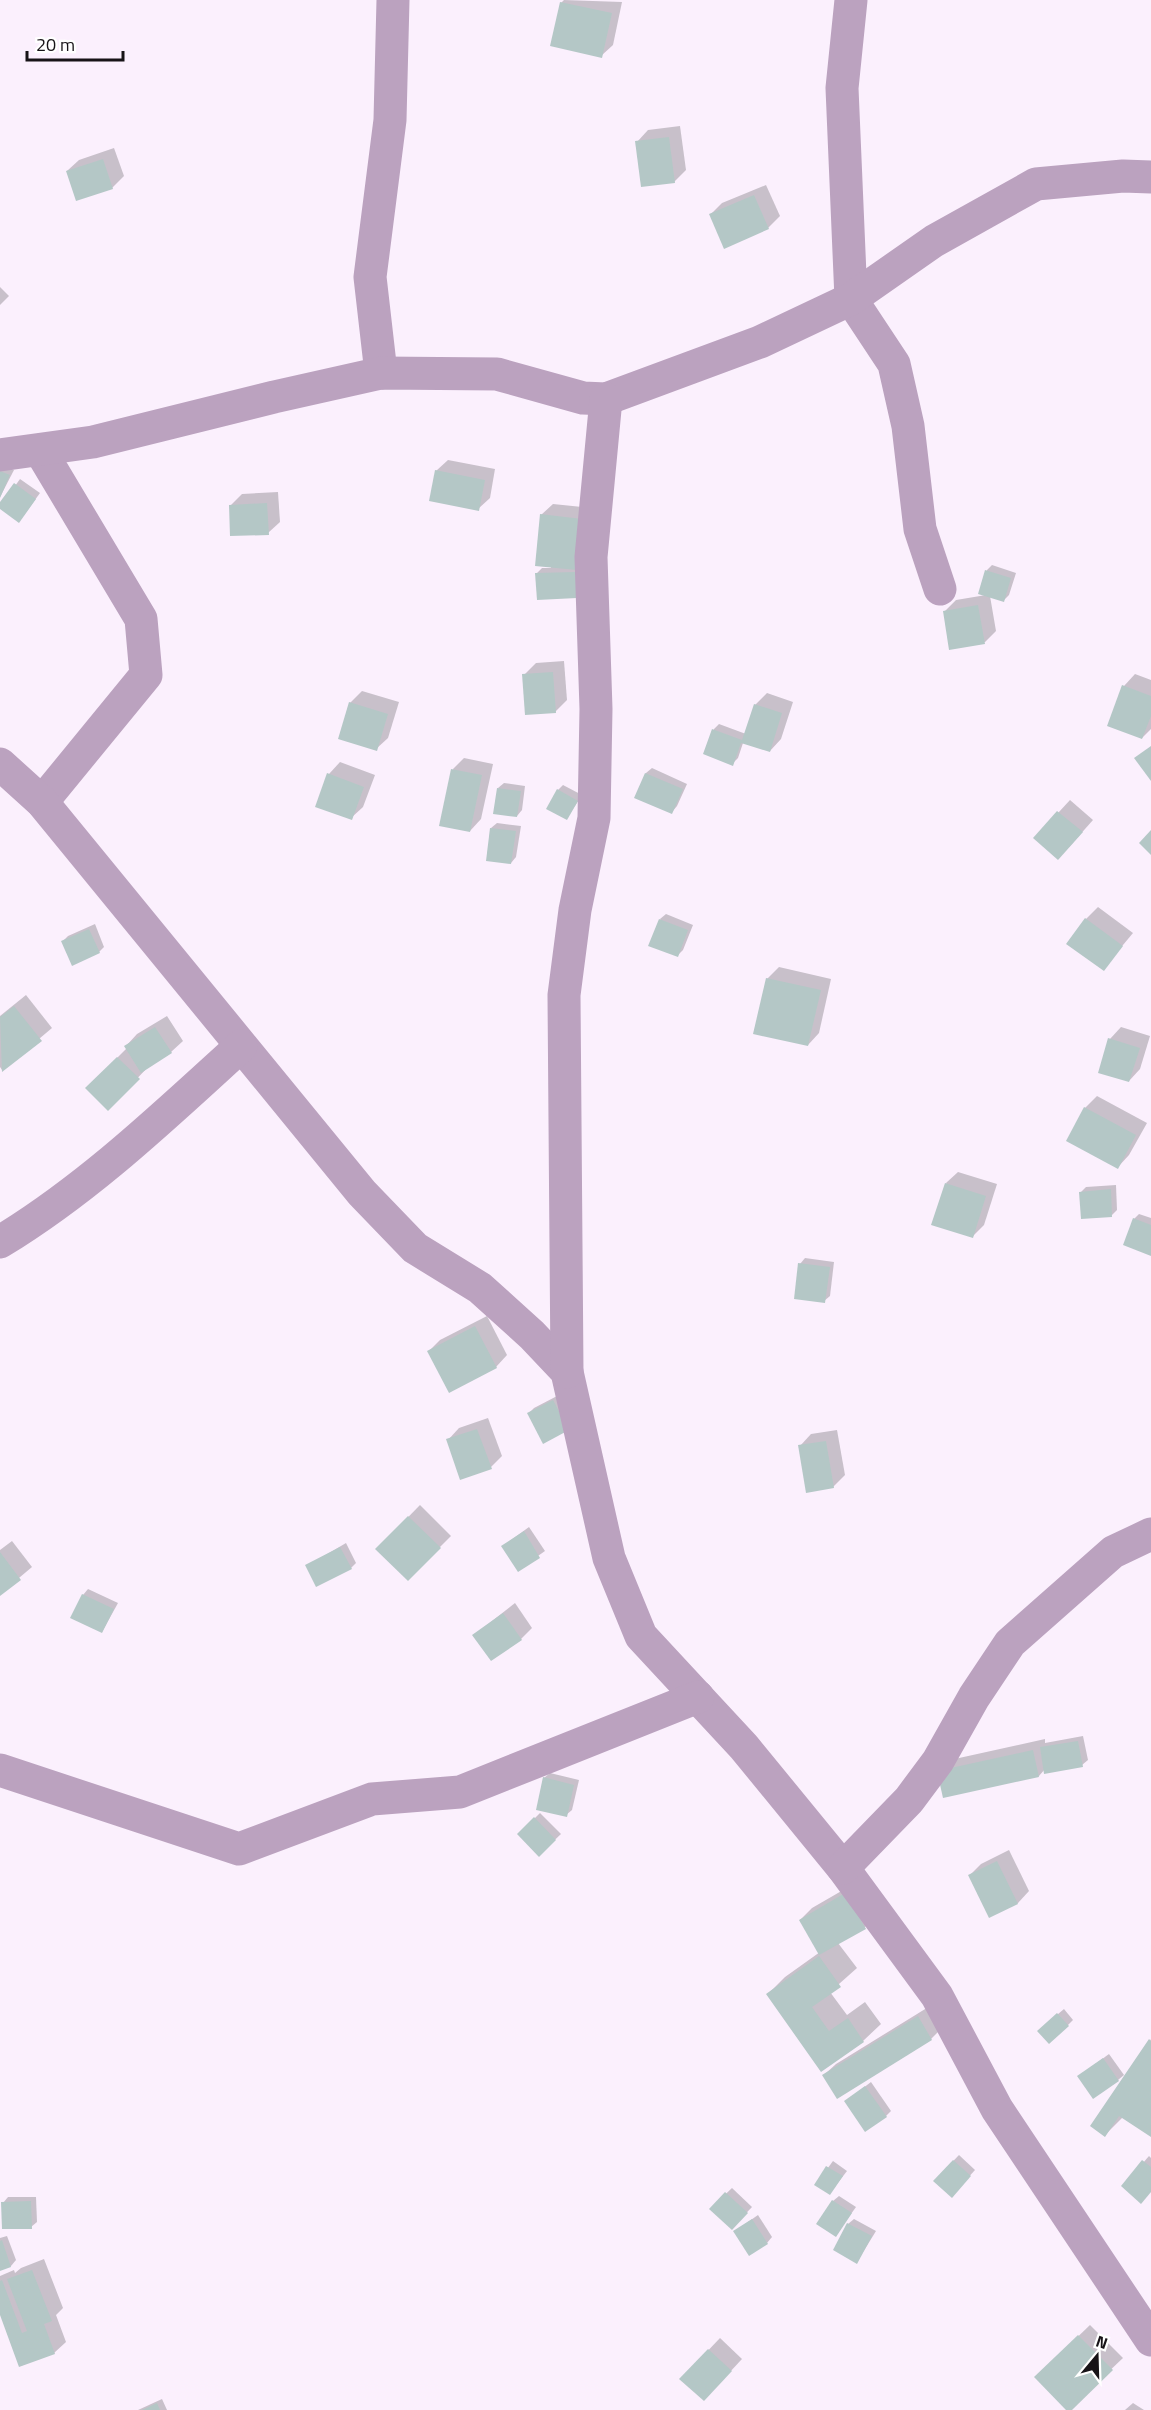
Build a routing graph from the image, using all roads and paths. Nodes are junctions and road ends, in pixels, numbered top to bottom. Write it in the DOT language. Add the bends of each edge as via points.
graph roads {
  1 [pos="393,0"];
  2 [pos="851,0"];
  3 [pos="1151,177"];
  4 [pos="851,299"];
  5 [pos="381,374"];
  6 [pos="606,399"];
  7 [pos="40,450"];
  8 [pos="0,455"];
  9 [pos="940,589"];
  10 [pos="0,764"];
  11 [pos="42,802"];
  12 [pos="241,1046"];
  13 [pos="0,1242"];
  14 [pos="567,1372"];
  15 [pos="1151,1534"];
  16 [pos="698,1698"];
  17 [pos="0,1770"];
  18 [pos="843,1868"];
  19 [pos="1151,2340"];
  1 -- 5 [label="street" via="390,120 370,277"];
  2 -- 4 [label="street" via="842,88"];
  3 -- 4 [label="street" via="1036,184 934,241"];
  4 -- 6 [label="street" via="760,342"];
  4 -- 9 [label="street" via="894,364 908,426 920,529"];
  5 -- 6 [label="street" via="497,374 583,398"];
  5 -- 7 [label="street" via="93,442"];
  6 -- 14 [label="street" via="591,558 596,709 594,818 575,910 564,994"];
  7 -- 8 [label="street"];
  7 -- 11 [label="street" via="141,619 146,675"];
  10 -- 11 [label="street"];
  11 -- 12 [label="street"];
  12 -- 13 [label="street" via="114,1161 41,1218"];
  12 -- 14 [label="street" via="362,1193 415,1248 480,1288"];
  14 -- 16 [label="street" via="609,1558 641,1636"];
  15 -- 18 [label="street" via="1113,1552 1010,1643 938,1761 909,1800"];
  16 -- 17 [label="street" via="460,1792 372,1799 239,1849"];
  16 -- 18 [label="street" via="744,1747"];
  18 -- 19 [label="street" via="937,1996 997,2109"];
}
